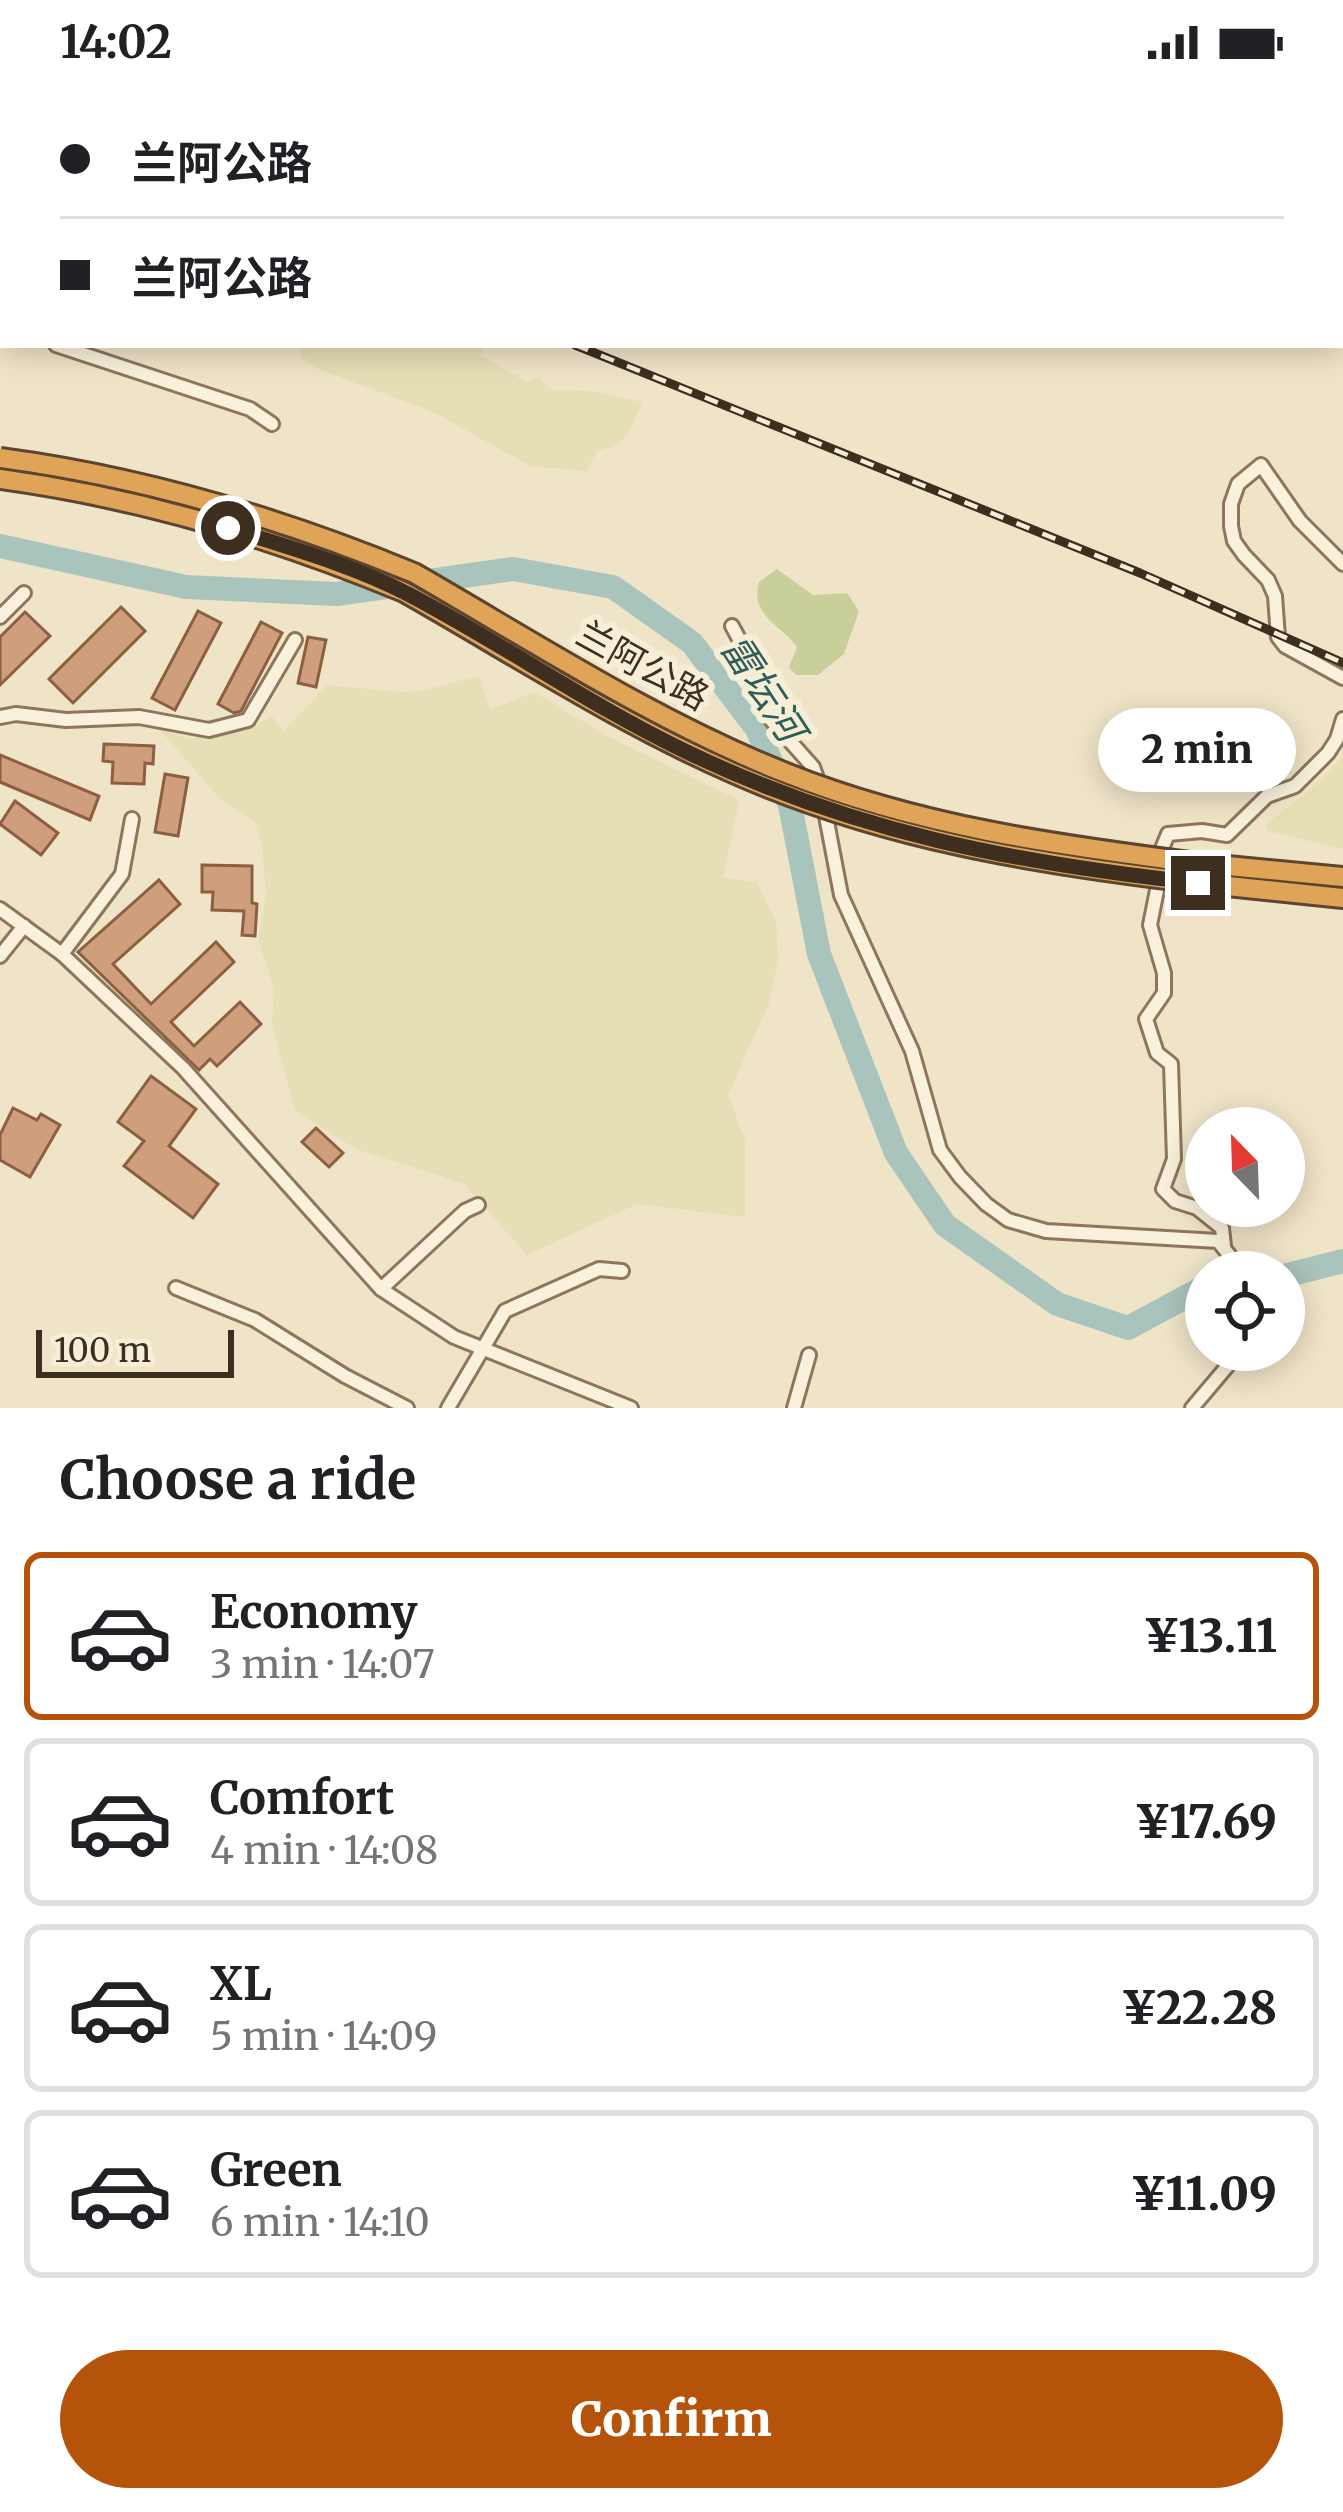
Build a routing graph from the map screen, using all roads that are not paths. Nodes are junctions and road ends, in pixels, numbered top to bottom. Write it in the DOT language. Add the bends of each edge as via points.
graph roads {
  1 [pos="64,348"];
  2 [pos="272,424"];
  3 [pos="0,458"];
  4 [pos="0,479"];
  5 [pos="1343,564"];
  6 [pos="24,593"];
  7 [pos="0,617"];
  8 [pos="732,626"];
  9 [pos="295,640"];
  10 [pos="1343,677"];
  11 [pos="0,718"];
  12 [pos="1343,718"];
  13 [pos="132,819"];
  14 [pos="1198,873"];
  15 [pos="1343,877"];
  16 [pos="1343,898"];
  17 [pos="0,909"];
  18 [pos="24,926"];
  19 [pos="62,954"];
  20 [pos="0,956"];
  21 [pos="478,1205"];
  22 [pos="1224,1246"];
  23 [pos="1226,1251"];
  24 [pos="622,1271"];
  25 [pos="176,1288"];
  26 [pos="381,1289"];
  27 [pos="480,1348"];
  28 [pos="809,1355"];
  29 [pos="1223,1371"];
  30 [pos="407,1408"];
  31 [pos="448,1408"];
  32 [pos="631,1408"];
  33 [pos="794,1408"];
  34 [pos="1192,1408"];
  1 -- 2 [label="street" via="250,409"];
  3 -- 14 [label="highway, 兰阿公路, bridge" via="188,495 370,555 694,733 837,791 986,832"];
  4 -- 14 [label="highway, 兰阿公路, bridge" via="182,515 362,574 670,743 830,811 981,853"];
  5 -- 10 [label="street" via="1261,465 1238,484 1234,541 1268,580 1278,637"];
  6 -- 7 [label="street"];
  8 -- 22 [label="street" via="760,666 772,721 813,767 841,895 912,1051 940,1150 960,1177 1008,1220 1046,1232"];
  9 -- 11 [label="street" via="256,711 209,730 139,717"];
  12 -- 22 [label="street" via="1328,753 1295,786 1267,796 1227,836 1168,834 1156,863 1150,925 1164,993 1145,1019 1157,1053 1171,1064 1174,1160 1162,1190 1222,1228"];
  13 -- 19 [label="street" via="122,874"];
  14 -- 15 [label="highway, 兰阿公路"];
  14 -- 16 [label="highway, 兰阿公路"];
  17 -- 18 [label="street"];
  18 -- 19 [label="street"];
  18 -- 20 [label="street"];
  19 -- 26 [label="street" via="183,1068"];
  21 -- 26 [label="street"];
  22 -- 23 [label="street"];
  24 -- 27 [label="street" via="599,1269 505,1311"];
  25 -- 30 [label="street" via="255,1320"];
  26 -- 27 [label="street"];
  27 -- 31 [label="street"];
  27 -- 32 [label="street"];
  28 -- 33 [label="street"];
  29 -- 34 [label="street"];
}
